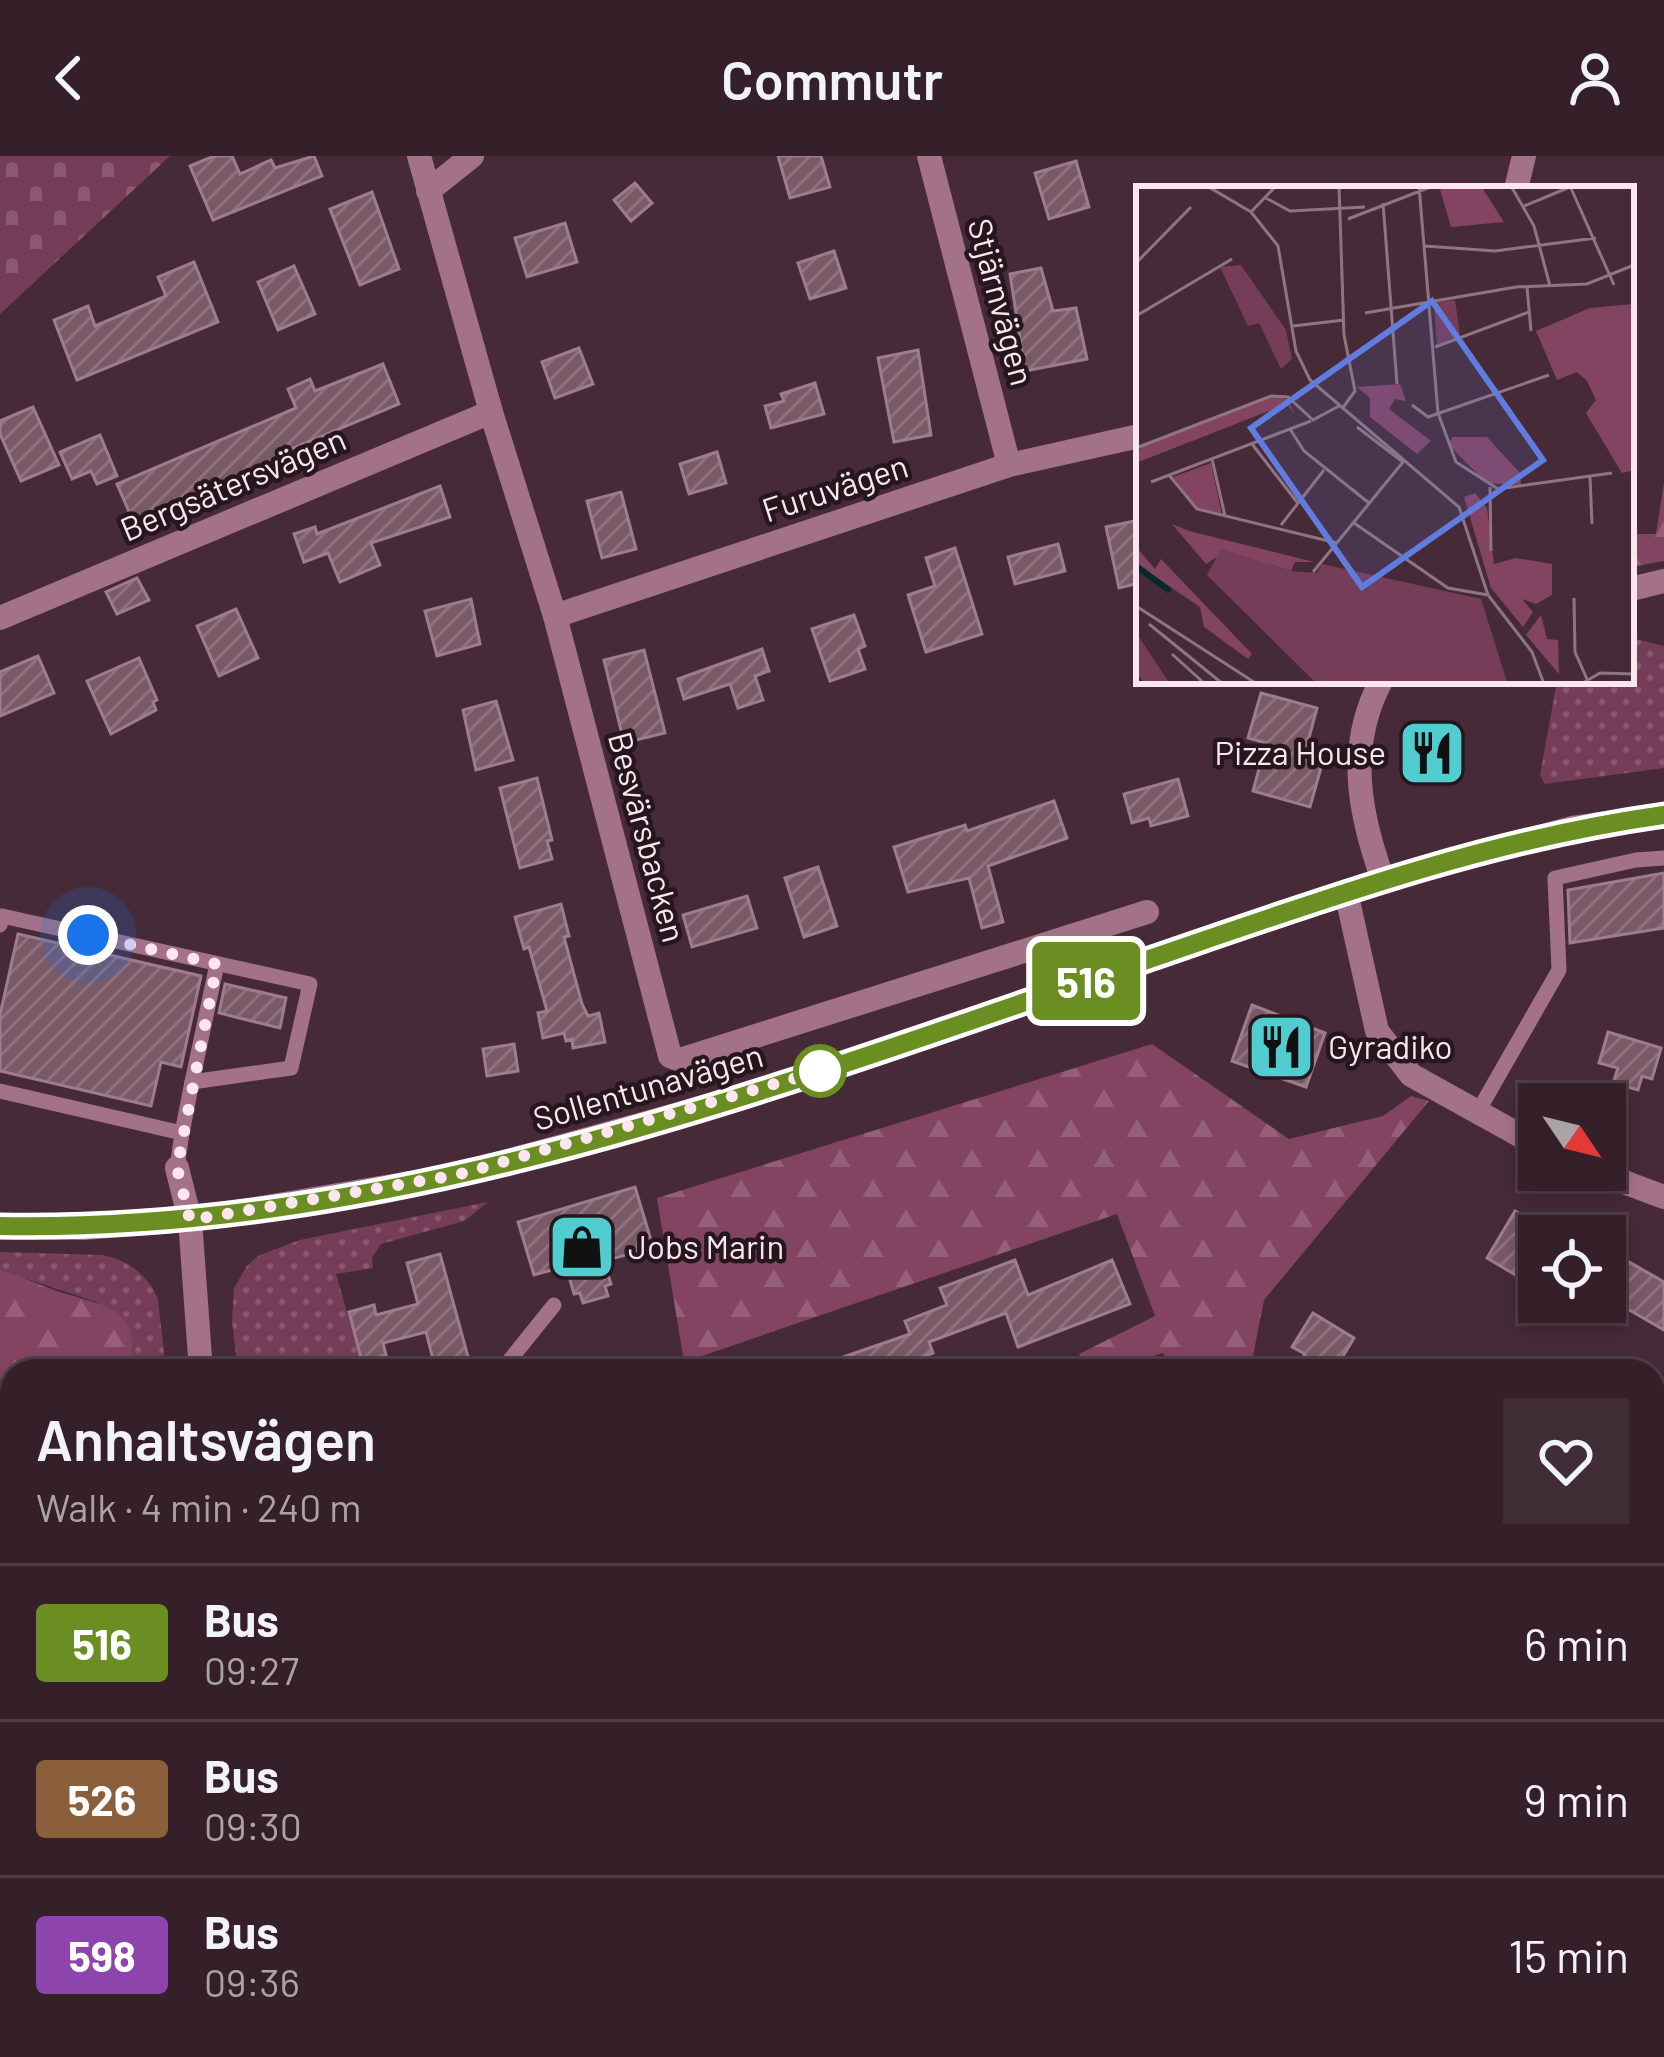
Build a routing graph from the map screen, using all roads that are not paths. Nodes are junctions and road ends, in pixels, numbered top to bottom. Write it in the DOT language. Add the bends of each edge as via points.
graph roads {
  1 [pos="419,156"];
  2 [pos="472,156"];
  3 [pos="928,156"];
  4 [pos="1524,156"];
  5 [pos="1517,186"];
  6 [pos="428,191"];
  7 [pos="491,412"];
  8 [pos="1136,437"];
  9 [pos="1009,465"];
  10 [pos="1664,581"];
  11 [pos="1634,588"];
  12 [pos="556,616"];
  13 [pos="0,618"];
  14 [pos="1379,684"];
  15 [pos="1664,815"];
  16 [pos="1664,858"];
  17 [pos="1383,880"];
  18 [pos="1346,892"];
  19 [pos="1147,912"];
  20 [pos="0,925"];
  21 [pos="217,964"];
  22 [pos="192,1082"];
  23 [pos="0,1091"];
  24 [pos="1477,1115"];
  25 [pos="182,1133"];
  26 [pos="1518,1135"];
  27 [pos="177,1168"];
  28 [pos="1626,1183"];
  29 [pos="1664,1198"];
  30 [pos="190,1220"];
  31 [pos="0,1226"];
  32 [pos="554,1306"];
  33 [pos="200,1359"];
  34 [pos="511,1359"];
  1 -- 6 [label="street, Besvärsbacken"];
  2 -- 6 [label="street"];
  3 -- 9 [label="street, Stjärnvägen"];
  4 -- 5 [label="street"];
  6 -- 7 [label="street, Besvärsbacken"];
  7 -- 12 [label="street, Besvärsbacken"];
  7 -- 13 [label="street, Bergsätersvägen"];
  8 -- 9 [label="street, Furuvägen"];
  9 -- 12 [label="street, Furuvägen"];
  10 -- 11 [label="street"];
  12 -- 19 [label="street, Besvärsbacken" via="670,1056 680,1060"];
  14 -- 17 [label="street" via="1356,775"];
  15 -- 17 [label="street, Sollentunavägen" via="1572,828"];
  16 -- 24 [label="lane" via="1556,878 1559,970"];
  17 -- 18 [label="street, Sollentunavägen"];
  18 -- 24 [label="street" via="1377,1031 1411,1075"];
  18 -- 30 [label="street, Sollentunavägen" via="755,1093 457,1175"];
  20 -- 21 [label="lane" via="2,916"];
  21 -- 22 [label="lane"];
  21 -- 22 [label="lane" via="310,984 292,1068"];
  22 -- 25 [label="lane"];
  23 -- 25 [label="lane"];
  24 -- 26 [label="street"];
  25 -- 27 [label="lane"];
  27 -- 30 [label="street"];
  28 -- 29 [label="street"];
  30 -- 31 [label="street, Sollentunavägen"];
  30 -- 33 [label="street"];
  32 -- 34 [label="lane"];
}
